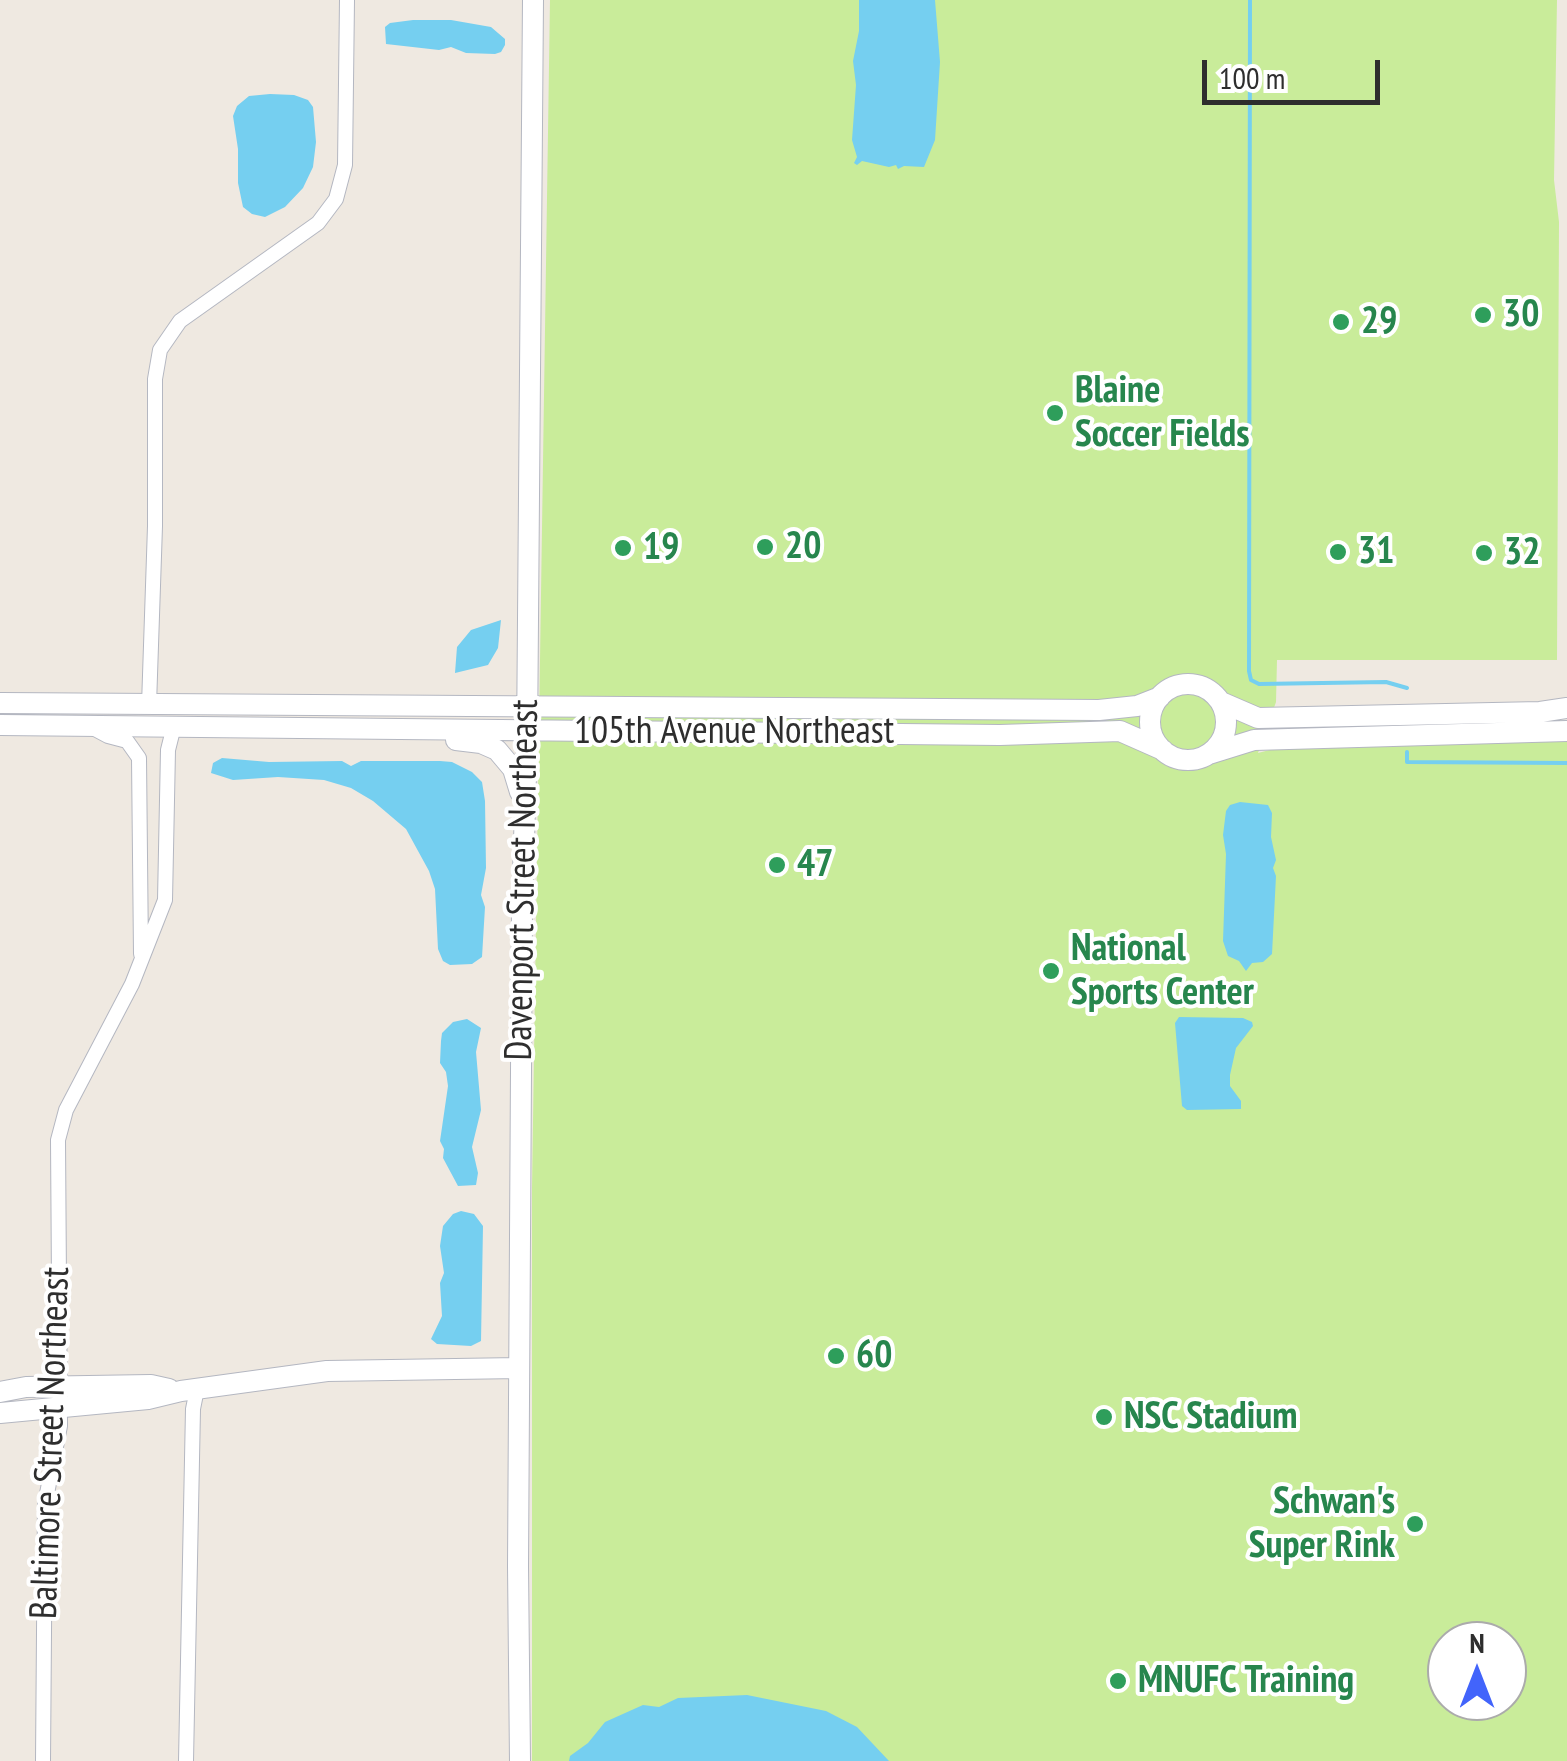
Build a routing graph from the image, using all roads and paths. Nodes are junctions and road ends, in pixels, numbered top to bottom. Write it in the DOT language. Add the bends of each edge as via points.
graph roads {
  1 [pos="347,0"];
  2 [pos="533,0"];
  3 [pos="1160,697"];
  4 [pos="1221,702"];
  5 [pos="0,703"];
  6 [pos="149,704"];
  7 [pos="526,705"];
  8 [pos="1567,708"];
  9 [pos="0,725"];
  10 [pos="90,726"];
  11 [pos="174,726"];
  12 [pos="350,728"];
  13 [pos="527,730"];
  14 [pos="1567,731"];
  15 [pos="1162,750"];
  16 [pos="1209,754"];
  17 [pos="526,821"];
  18 [pos="141,964"];
  19 [pos="519,1368"];
  20 [pos="189,1390"];
  21 [pos="0,1392"];
  22 [pos="59,1397"];
  23 [pos="0,1414"];
  24 [pos="44,1761"];
  25 [pos="186,1761"];
  26 [pos="520,1761"];
  1 -- 6 [label="street" via="345,166 336,199 318,223 180,321 156,363"];
  2 -- 7 [label="street, Davenport Street Northeast"];
  3 -- 4 [label="street, 105th Avenue Northeast" via="1184,684 1198,685"];
  3 -- 7 [label="street, 105th Avenue Northeast" via="1100,710"];
  3 -- 15 [label="street" via="1151,730"];
  4 -- 8 [label="street, 105th Avenue Northeast" via="1258,718"];
  4 -- 16 [label="street" via="1226,726"];
  5 -- 6 [label="street, 105th Avenue Northeast"];
  6 -- 7 [label="street, 105th Avenue Northeast"];
  7 -- 13 [label="street, Davenport Street Northeast"];
  9 -- 10 [label="street, 105th Avenue Northeast"];
  10 -- 11 [label="street, 105th Avenue Northeast"];
  10 -- 18 [label="street, Baltimore Street Northeast" via="127,741 139,758"];
  11 -- 12 [label="street, 105th Avenue Northeast"];
  11 -- 18 [label="street, Baltimore Street Northeast" via="164,900"];
  12 -- 13 [label="street, 105th Avenue Northeast"];
  12 -- 17 [label="street" via="497,750 512,769"];
  13 -- 15 [label="street, 105th Avenue Northeast" via="1120,731"];
  13 -- 17 [label="street, Davenport Street Northeast"];
  14 -- 16 [label="street, 105th Avenue Northeast" via="1254,740"];
  15 -- 16 [label="street, 105th Avenue Northeast" via="1184,760"];
  17 -- 19 [label="street, Davenport Street Northeast"];
  18 -- 22 [label="street, Baltimore Street Northeast" via="66,1110 58,1140"];
  19 -- 20 [label="street" via="346,1370"];
  19 -- 26 [label="street, Davenport Street Northeast"];
  20 -- 22 [label="street" via="148,1399"];
  20 -- 25 [label="street"];
  21 -- 22 [label="street" via="26,1386"];
  22 -- 23 [label="street"];
  22 -- 24 [label="street, Baltimore Street Northeast" via="59,1436 45,1504"];
}
